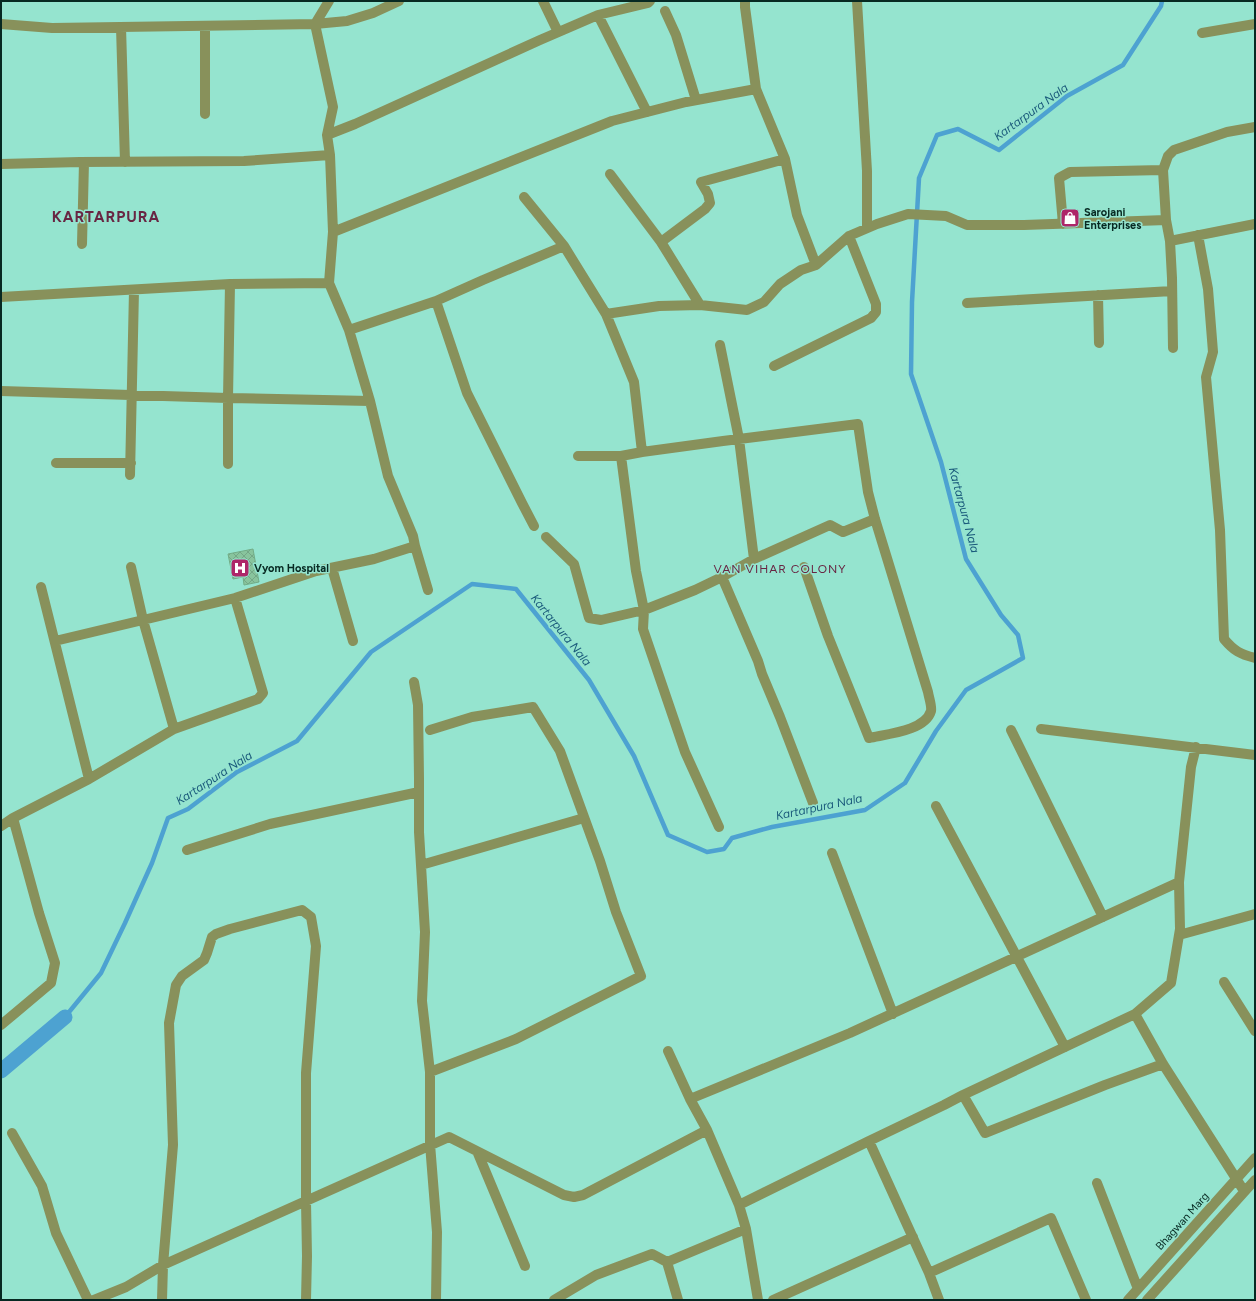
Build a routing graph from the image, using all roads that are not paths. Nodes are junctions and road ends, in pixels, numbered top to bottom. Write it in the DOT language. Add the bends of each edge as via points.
graph roads {
  1 [pos="329,1"];
  2 [pos="399,1"];
  3 [pos="543,1"];
  4 [pos="650,1"];
  5 [pos="745,1"];
  6 [pos="857,1"];
  7 [pos="665,11"];
  8 [pos="598,15"];
  9 [pos="1,24"];
  10 [pos="315,24"];
  11 [pos="1255,24"];
  12 [pos="205,26"];
  13 [pos="121,27"];
  14 [pos="558,32"];
  15 [pos="1202,33"];
  16 [pos="756,89"];
  17 [pos="696,100"];
  18 [pos="647,112"];
  19 [pos="205,114"];
  20 [pos="1255,127"];
  21 [pos="327,135"];
  22 [pos="330,156"];
  23 [pos="785,159"];
  24 [pos="84,162"];
  25 [pos="125,162"];
  26 [pos="1,164"];
  27 [pos="1163,170"];
  28 [pos="610,174"];
  29 [pos="524,197"];
  30 [pos="1166,220"];
  31 [pos="1063,224"];
  32 [pos="1255,224"];
  33 [pos="867,228"];
  34 [pos="333,232"];
  35 [pos="1198,235"];
  36 [pos="849,236"];
  37 [pos="1170,241"];
  38 [pos="661,242"];
  39 [pos="82,244"];
  40 [pos="564,246"];
  41 [pos="816,265"];
  42 [pos="329,283"];
  43 [pos="230,284"];
  44 [pos="134,290"];
  45 [pos="1172,291"];
  46 [pos="1098,295"];
  47 [pos="1,297"];
  48 [pos="436,301"];
  49 [pos="967,303"];
  50 [pos="700,305"];
  51 [pos="606,314"];
  52 [pos="349,330"];
  53 [pos="1100,343"];
  54 [pos="720,344"];
  55 [pos="1173,348"];
  56 [pos="774,366"];
  57 [pos="1,391"];
  58 [pos="132,395"];
  59 [pos="228,398"];
  60 [pos="370,401"];
  61 [pos="739,438"];
  62 [pos="642,452"];
  63 [pos="578,456"];
  64 [pos="621,456"];
  65 [pos="56,462"];
  66 [pos="130,463"];
  67 [pos="228,464"];
  68 [pos="130,475"];
  69 [pos="874,519"];
  70 [pos="534,526"];
  71 [pos="546,537"];
  72 [pos="415,546"];
  73 [pos="754,559"];
  74 [pos="804,566"];
  75 [pos="131,567"];
  76 [pos="332,568"];
  77 [pos="722,577"];
  78 [pos="41,587"];
  79 [pos="428,590"];
  80 [pos="235,598"];
  81 [pos="644,610"];
  82 [pos="143,620"];
  83 [pos="353,640"];
  84 [pos="55,641"];
  85 [pos="1255,658"];
  86 [pos="414,682"];
  87 [pos="174,730"];
  88 [pos="430,730"];
  89 [pos="1012,730"];
  90 [pos="1041,730"];
  91 [pos="1196,748"];
  92 [pos="1255,755"];
  93 [pos="89,780"];
  94 [pos="419,792"];
  95 [pos="813,803"];
  96 [pos="936,806"];
  97 [pos="13,818"];
  98 [pos="584,818"];
  99 [pos="1,826"];
  100 [pos="718,827"];
  101 [pos="187,850"];
  102 [pos="832,853"];
  103 [pos="421,865"];
  104 [pos="1179,882"];
  105 [pos="1255,914"];
  106 [pos="1103,917"];
  107 [pos="1179,935"];
  108 [pos="1017,957"];
  109 [pos="1224,982"];
  110 [pos="893,1014"];
  111 [pos="1134,1014"];
  112 [pos="1,1025"];
  113 [pos="1255,1031"];
  114 [pos="1066,1046"];
  115 [pos="668,1051"];
  116 [pos="1163,1064"];
  117 [pos="430,1072"];
  118 [pos="963,1095"];
  119 [pos="690,1099"];
  120 [pos="708,1130"];
  121 [pos="12,1133"];
  122 [pos="869,1141"];
  123 [pos="430,1144"];
  124 [pos="477,1151"];
  125 [pos="1255,1158"];
  126 [pos="1236,1179"];
  127 [pos="1255,1180"];
  128 [pos="1096,1183"];
  129 [pos="1244,1191"];
  130 [pos="306,1202"];
  131 [pos="739,1205"];
  132 [pos="746,1230"];
  133 [pos="913,1237"];
  134 [pos="667,1262"];
  135 [pos="163,1265"];
  136 [pos="525,1266"];
  137 [pos="929,1273"];
  138 [pos="1138,1289"];
  139 [pos="88,1300"];
  140 [pos="94,1300"];
  141 [pos="162,1300"];
  142 [pos="306,1300"];
  143 [pos="436,1300"];
  144 [pos="554,1300"];
  145 [pos="678,1300"];
  146 [pos="758,1300"];
  147 [pos="773,1300"];
  148 [pos="939,1300"];
  149 [pos="1086,1300"];
  150 [pos="1128,1300"];
  151 [pos="1147,1300"];
  1 -- 10 [label="street"];
  2 -- 10 [label="street" via="348,21"];
  3 -- 14 [label="street"];
  4 -- 8 [label="street"];
  5 -- 16 [label="street"];
  6 -- 33 [label="street" via="867,171"];
  7 -- 17 [label="street" via="676,35"];
  8 -- 14 [label="street"];
  8 -- 18 [label="street"];
  9 -- 13 [label="street" via="52,28"];
  10 -- 12 [label="street"];
  10 -- 21 [label="street" via="333,107"];
  11 -- 15 [label="street"];
  12 -- 13 [label="street"];
  12 -- 19 [label="street"];
  13 -- 25 [label="street"];
  14 -- 21 [label="street"];
  16 -- 17 [label="street"];
  16 -- 23 [label="street"];
  17 -- 18 [label="street"];
  18 -- 34 [label="street" via="612,121"];
  20 -- 27 [label="street" via="1227,132 1174,150 1168,156"];
  21 -- 22 [label="street"];
  22 -- 25 [label="street" via="244,161"];
  22 -- 34 [label="street"];
  23 -- 38 [label="street" via="701,182 710,203"];
  23 -- 41 [label="street" via="797,215"];
  24 -- 25 [label="street"];
  24 -- 26 [label="street"];
  24 -- 39 [label="street"];
  27 -- 30 [label="street"];
  27 -- 31 [label="street" via="1067,173 1059,178"];
  28 -- 38 [label="street"];
  29 -- 40 [label="street"];
  30 -- 31 [label="street"];
  30 -- 37 [label="street"];
  31 -- 33 [label="street" via="967,226 946,216 908,214"];
  32 -- 35 [label="street"];
  33 -- 36 [label="street"];
  34 -- 42 [label="street"];
  35 -- 37 [label="street"];
  35 -- 85 [label="street" via="1208,290 1213,352 1206,377 1220,530 1224,639 1232,649"];
  36 -- 41 [label="street"];
  36 -- 56 [label="street" via="876,304 876,312 871,318"];
  37 -- 45 [label="street"];
  38 -- 50 [label="street"];
  40 -- 48 [label="street"];
  40 -- 51 [label="street"];
  41 -- 50 [label="street" via="801,270 780,284 764,302 747,310"];
  42 -- 43 [label="street"];
  42 -- 52 [label="street"];
  43 -- 44 [label="street"];
  43 -- 59 [label="street"];
  44 -- 47 [label="street"];
  44 -- 58 [label="street"];
  45 -- 46 [label="street"];
  45 -- 55 [label="street"];
  46 -- 49 [label="street"];
  46 -- 53 [label="street"];
  48 -- 52 [label="street"];
  48 -- 70 [label="street" via="467,393"];
  50 -- 51 [label="street" via="659,306"];
  51 -- 62 [label="street" via="634,382"];
  52 -- 60 [label="street"];
  54 -- 61 [label="street"];
  57 -- 58 [label="street"];
  58 -- 59 [label="street"];
  58 -- 66 [label="street"];
  59 -- 60 [label="street"];
  59 -- 67 [label="street"];
  60 -- 72 [label="street" via="388,476"];
  61 -- 62 [label="street"];
  61 -- 69 [label="street" via="858,424"];
  61 -- 73 [label="street"];
  62 -- 64 [label="street"];
  63 -- 64 [label="street"];
  64 -- 81 [label="street" via="636,571"];
  65 -- 66 [label="street"];
  66 -- 68 [label="street"];
  69 -- 73 [label="street" via="843,532 830,525"];
  69 -- 74 [label="street" via="922,671 931,710 927,719 912,729 869,738 828,636"];
  71 -- 81 [label="street" via="574,564 589,618 601,620"];
  72 -- 76 [label="street" via="374,559"];
  72 -- 79 [label="street"];
  73 -- 77 [label="street"];
  75 -- 82 [label="street"];
  76 -- 80 [label="street"];
  76 -- 83 [label="street"];
  77 -- 81 [label="street"];
  77 -- 95 [label="street" via="758,661"];
  78 -- 84 [label="street"];
  80 -- 82 [label="street"];
  80 -- 87 [label="street" via="262,693 258,699"];
  81 -- 100 [label="street" via="643,629 684,752"];
  82 -- 84 [label="street"];
  82 -- 87 [label="street"];
  84 -- 93 [label="street"];
  86 -- 94 [label="street" via="418,705"];
  87 -- 93 [label="street"];
  88 -- 98 [label="street" via="472,717 533,707 560,751"];
  89 -- 106 [label="street"];
  90 -- 91 [label="street"];
  91 -- 92 [label="street"];
  91 -- 104 [label="street" via="1191,767"];
  93 -- 97 [label="street"];
  94 -- 101 [label="street" via="270,824"];
  94 -- 103 [label="street"];
  96 -- 108 [label="street"];
  97 -- 99 [label="street"];
  97 -- 112 [label="street" via="55,963 50,983"];
  98 -- 103 [label="street"];
  98 -- 117 [label="street" via="641,976 516,1039"];
  102 -- 110 [label="street"];
  103 -- 117 [label="street" via="425,932 422,1001"];
  104 -- 106 [label="street"];
  104 -- 107 [label="street"];
  105 -- 107 [label="street"];
  106 -- 108 [label="street"];
  107 -- 111 [label="street" via="1172,983"];
  108 -- 110 [label="street"];
  108 -- 114 [label="street"];
  109 -- 113 [label="street"];
  110 -- 119 [label="street"];
  111 -- 114 [label="street"];
  111 -- 116 [label="street"];
  114 -- 118 [label="street"];
  115 -- 119 [label="street"];
  116 -- 118 [label="street" via="984,1134"];
  116 -- 126 [label="street"];
  117 -- 123 [label="street"];
  118 -- 122 [label="street"];
  119 -- 120 [label="street"];
  120 -- 124 [label="street" via="583,1195 574,1197 564,1195"];
  120 -- 131 [label="street"];
  121 -- 139 [label="street" via="42,1186 56,1233"];
  122 -- 131 [label="street"];
  122 -- 133 [label="street"];
  123 -- 124 [label="street" via="449,1137"];
  123 -- 130 [label="street"];
  123 -- 143 [label="street" via="437,1232"];
  124 -- 136 [label="street"];
  125 -- 126 [label="street, Bhagwan Marg"];
  126 -- 129 [label="street"];
  126 -- 138 [label="street, Bhagwan Marg"];
  127 -- 129 [label="street"];
  128 -- 138 [label="street"];
  129 -- 151 [label="street"];
  130 -- 135 [label="street"];
  130 -- 135 [label="street" via="306,1073 316,946 311,917 302,910 216,934 212,937 204,960 182,976 176,985 169,1024 173,1145"];
  130 -- 142 [label="street"];
  131 -- 132 [label="street"];
  132 -- 134 [label="street"];
  132 -- 146 [label="street"];
  133 -- 137 [label="street"];
  133 -- 147 [label="street"];
  134 -- 144 [label="street" via="652,1254 596,1275"];
  134 -- 145 [label="street"];
  135 -- 140 [label="street" via="126,1288"];
  135 -- 141 [label="street"];
  137 -- 148 [label="street"];
  137 -- 149 [label="street" via="1051,1218"];
  138 -- 150 [label="street, Bhagwan Marg"];
}
